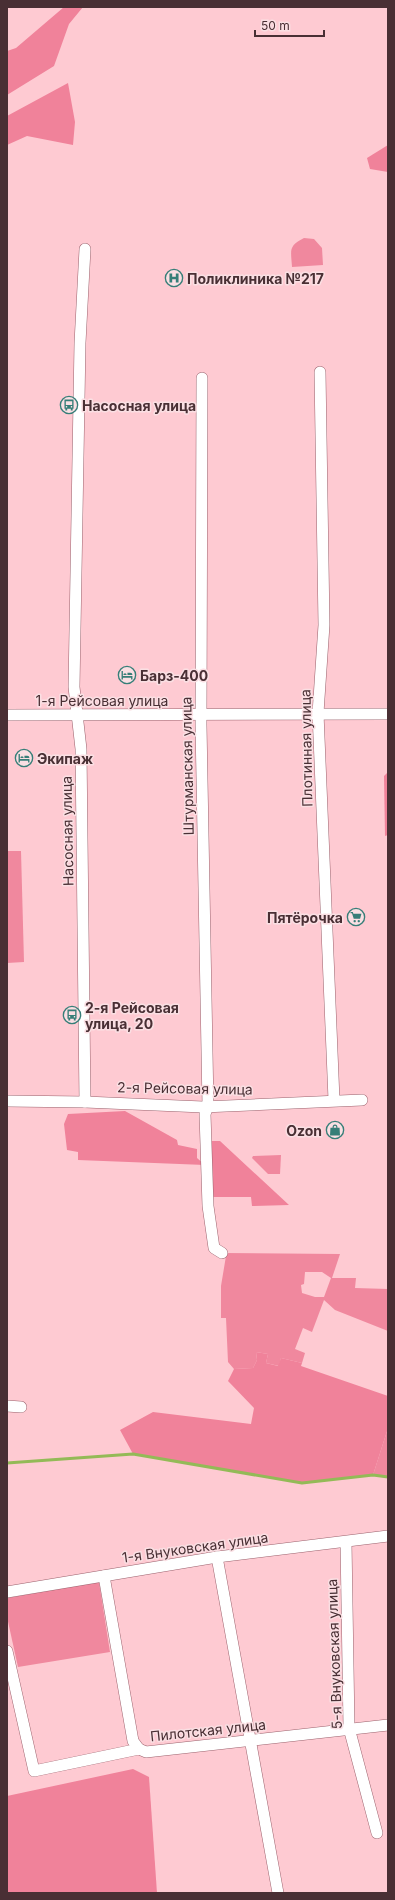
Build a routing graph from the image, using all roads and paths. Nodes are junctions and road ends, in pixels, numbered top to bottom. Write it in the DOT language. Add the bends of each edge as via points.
graph roads {
  1 [pos="84,249"];
  2 [pos="320,372"];
  3 [pos="202,378"];
  4 [pos="318,713"];
  5 [pos="76,714"];
  6 [pos="388,714"];
  7 [pos="7,715"];
  8 [pos="201,715"];
  9 [pos="334,1100"];
  10 [pos="362,1100"];
  11 [pos="7,1101"];
  12 [pos="85,1102"];
  13 [pos="208,1106"];
  14 [pos="222,1253"];
  15 [pos="7,1406"];
  16 [pos="21,1407"];
  17 [pos="388,1536"];
  18 [pos="346,1542"];
  19 [pos="218,1557"];
  20 [pos="104,1576"];
  21 [pos="7,1592"];
  22 [pos="7,1651"];
  23 [pos="388,1724"];
  24 [pos="349,1728"];
  25 [pos="251,1741"];
  26 [pos="139,1749"];
  27 [pos="378,1833"];
  28 [pos="278,1893"];
  1 -- 5 [label="street, Насосная улица" via="74,687"];
  2 -- 4 [label="street, Плотинная улица" via="324,625"];
  3 -- 8 [label="street, Штурманская улица"];
  4 -- 6 [label="street, 1-я Рейсовая улица"];
  4 -- 8 [label="street, 1-я Рейсовая улица"];
  4 -- 9 [label="street, Плотинная улица"];
  5 -- 7 [label="street, 1-я Рейсовая улица"];
  5 -- 8 [label="street, 1-я Рейсовая улица"];
  5 -- 12 [label="street, Насосная улица" via="81,756"];
  8 -- 13 [label="street, Штурманская улица"];
  9 -- 10 [label="street, 2-я Рейсовая улица"];
  9 -- 13 [label="street, 2-я Рейсовая улица"];
  11 -- 12 [label="street, 2-я Рейсовая улица"];
  12 -- 13 [label="street, 2-я Рейсовая улица"];
  13 -- 14 [label="street, Штурманская улица" via="205,1114 208,1206 214,1248"];
  15 -- 16 [label="street"];
  17 -- 18 [label="street, 1-я Внуковская улица"];
  18 -- 19 [label="street, 1-я Внуковская улица"];
  18 -- 24 [label="street, 5-я Внуковская улица"];
  19 -- 20 [label="street, 1-я Внуковская улица"];
  19 -- 25 [label="street"];
  20 -- 21 [label="street, 1-я Внуковская улица"];
  20 -- 26 [label="street" via="133,1742"];
  22 -- 26 [label="street, Пилотская улица" via="34,1771"];
  23 -- 24 [label="street, Пилотская улица"];
  24 -- 25 [label="street, Пилотская улица"];
  24 -- 27 [label="street, 5-я Внуковская улица"];
  25 -- 26 [label="street, Пилотская улица" via="146,1752"];
  25 -- 28 [label="street"];
}
